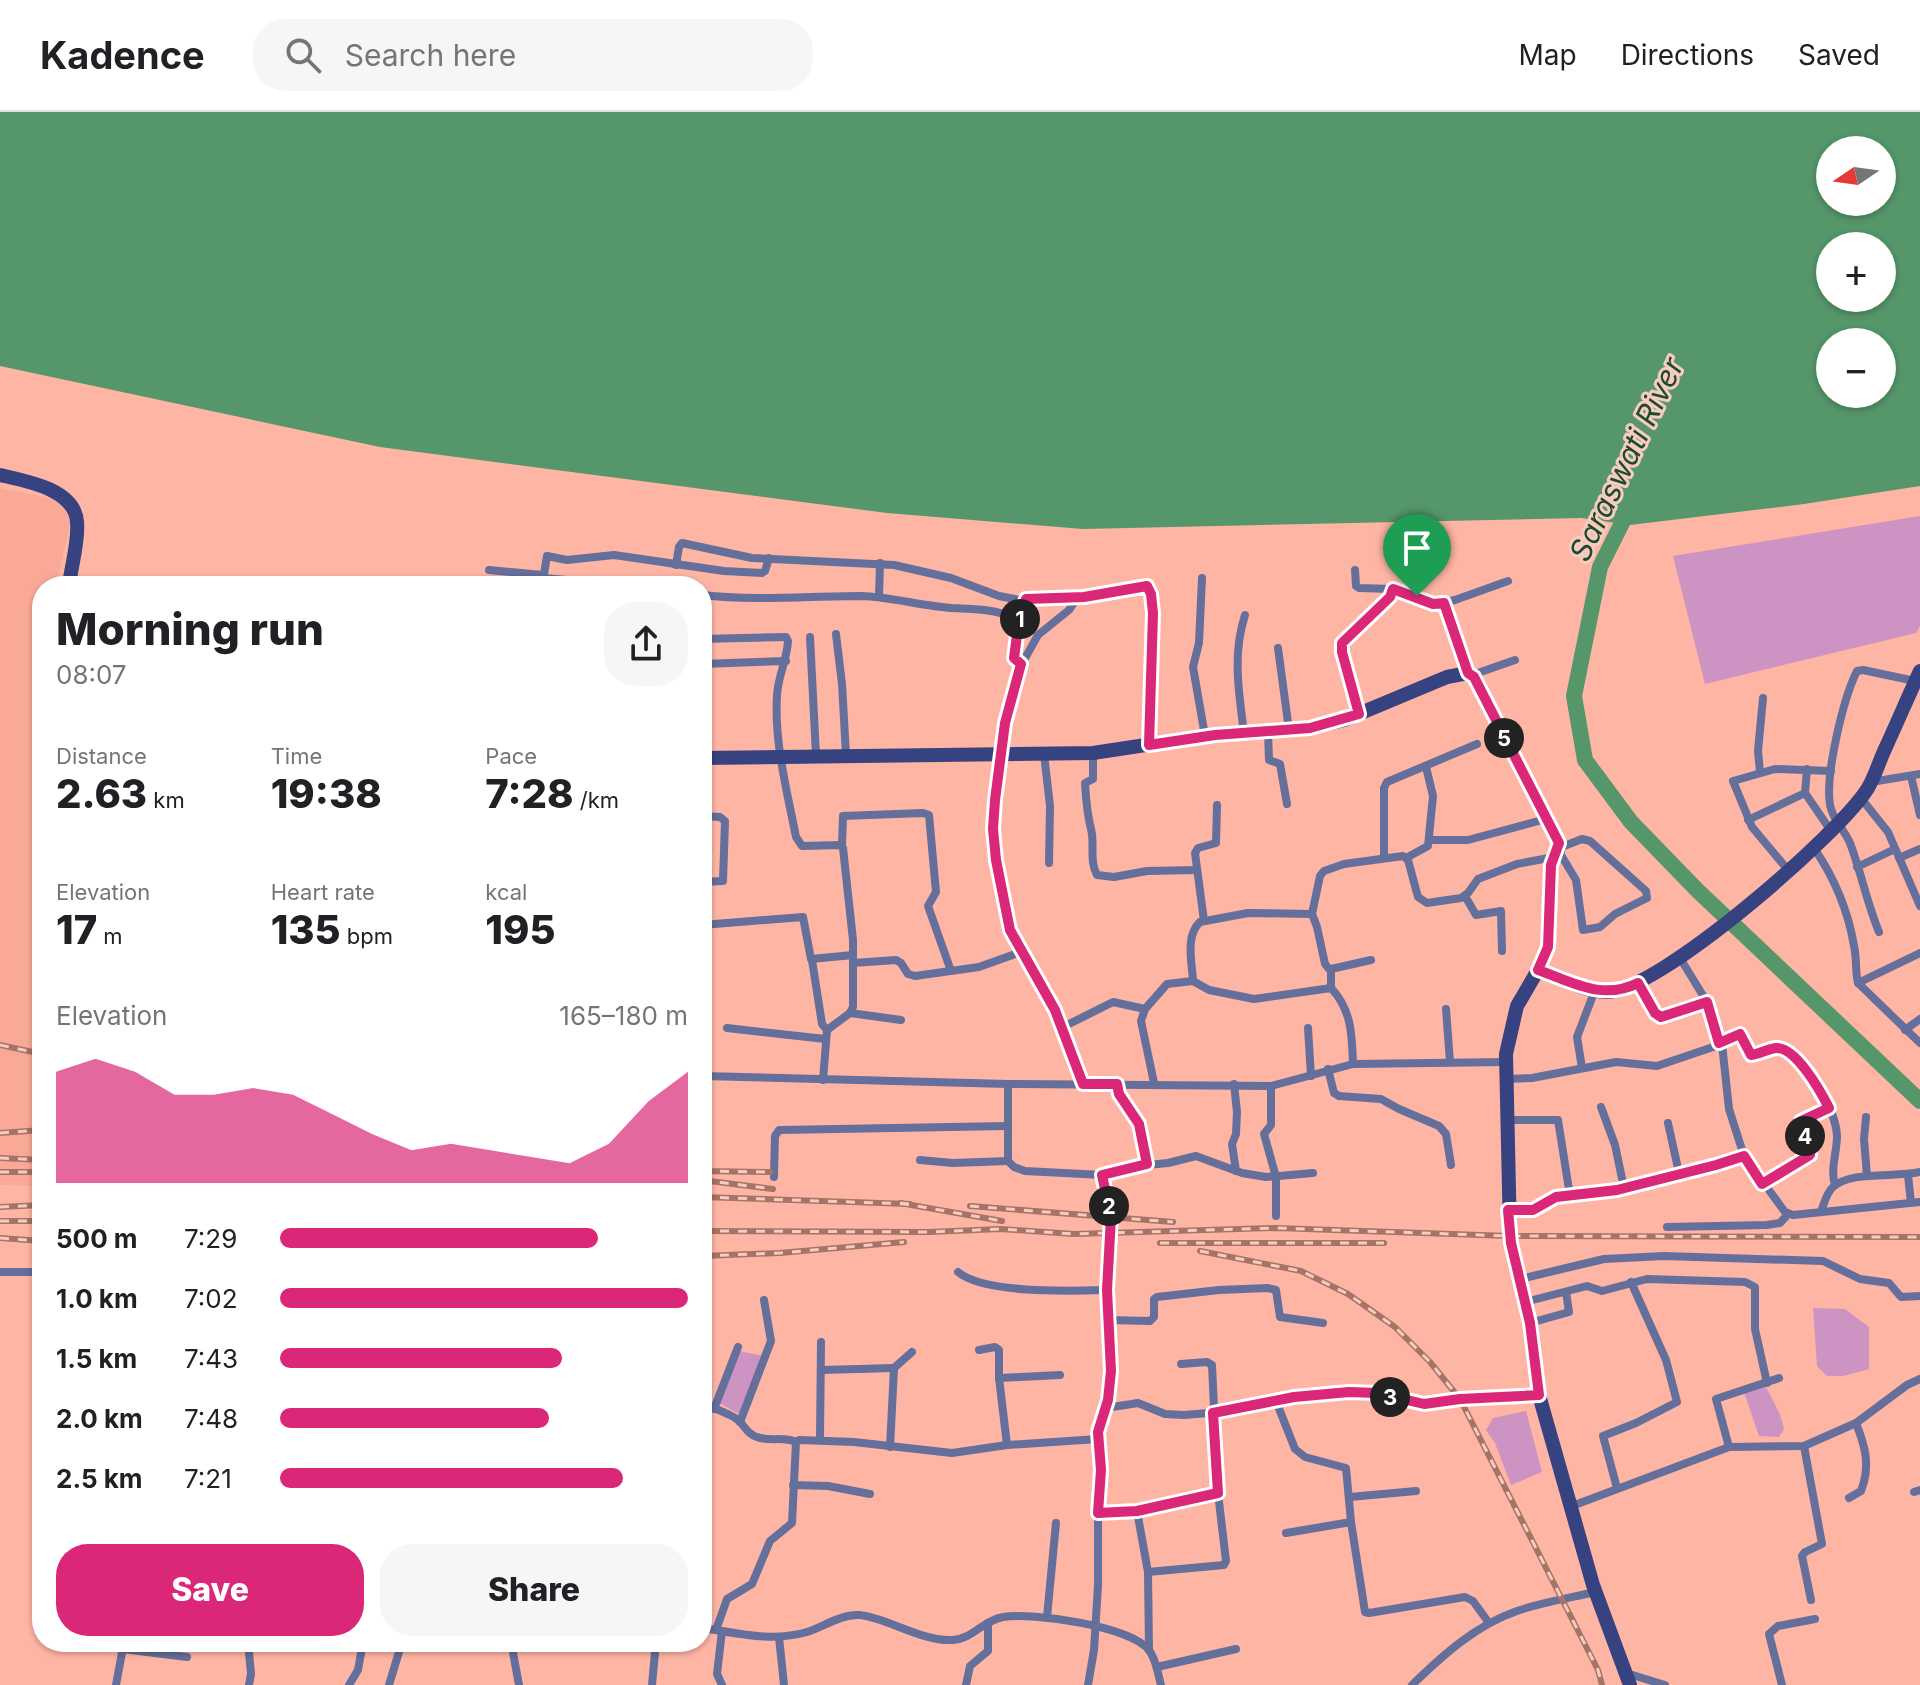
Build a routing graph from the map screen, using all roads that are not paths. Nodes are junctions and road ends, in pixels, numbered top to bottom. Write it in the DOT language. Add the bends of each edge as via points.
graph roads {
  1 [pos="0,475"];
  2 [pos="769,558"];
  3 [pos="880,563"];
  4 [pos="676,565"];
  5 [pos="489,570"];
  6 [pos="1355,570"];
  7 [pos="70,576"];
  8 [pos="521,576"];
  9 [pos="544,576"];
  10 [pos="1202,578"];
  11 [pos="1508,581"];
  12 [pos="1393,589"];
  13 [pos="712,596"];
  14 [pos="879,597"];
  15 [pos="1077,598"];
  16 [pos="1025,601"];
  17 [pos="1444,603"];
  18 [pos="1245,615"];
  19 [pos="1019,620"];
  20 [pos="836,634"];
  21 [pos="810,637"];
  22 [pos="712,639"];
  23 [pos="1278,648"];
  24 [pos="1515,660"];
  25 [pos="786,661"];
  26 [pos="712,664"];
  27 [pos="1021,664"];
  28 [pos="1470,674"];
  29 [pos="1918,676"];
  30 [pos="1763,698"];
  31 [pos="1359,714"];
  32 [pos="1289,730"];
  33 [pos="1268,732"];
  34 [pos="1244,733"];
  35 [pos="1205,736"];
  36 [pos="1477,744"];
  37 [pos="1149,745"];
  38 [pos="1093,753"];
  39 [pos="1044,754"];
  40 [pos="816,755"];
  41 [pos="846,755"];
  42 [pos="1002,755"];
  43 [pos="780,756"];
  44 [pos="712,758"];
  45 [pos="1426,767"];
  46 [pos="1807,769"];
  47 [pos="1831,771"];
  48 [pos="1760,772"];
  49 [pos="1916,775"];
  50 [pos="1870,782"];
  51 [pos="1805,793"];
  52 [pos="1860,797"];
  53 [pos="1287,804"];
  54 [pos="1217,805"];
  55 [pos="1920,815"];
  56 [pos="712,817"];
  57 [pos="1546,819"];
  58 [pos="1748,820"];
  59 [pos="1834,828"];
  60 [pos="1429,840"];
  61 [pos="842,846"];
  62 [pos="1814,848"];
  63 [pos="1920,849"];
  64 [pos="1557,852"];
  65 [pos="1897,853"];
  66 [pos="1384,858"];
  67 [pos="1406,858"];
  68 [pos="1049,863"];
  69 [pos="1857,867"];
  70 [pos="1197,870"];
  71 [pos="1788,870"];
  72 [pos="712,882"];
  73 [pos="1465,896"];
  74 [pos="1920,906"];
  75 [pos="1312,914"];
  76 [pos="1204,921"];
  77 [pos="712,924"];
  78 [pos="1879,932"];
  79 [pos="1502,951"];
  80 [pos="1021,952"];
  81 [pos="1920,953"];
  82 [pos="1680,958"];
  83 [pos="853,959"];
  84 [pos="812,960"];
  85 [pos="1371,960"];
  86 [pos="1330,970"];
  87 [pos="1538,970"];
  88 [pos="951,971"];
  89 [pos="1193,981"];
  90 [pos="1638,983"];
  91 [pos="1858,983"];
  92 [pos="1331,988"];
  93 [pos="1595,990"];
  94 [pos="1707,1002"];
  95 [pos="1145,1009"];
  96 [pos="1446,1009"];
  97 [pos="850,1013"];
  98 [pos="1920,1019"];
  99 [pos="901,1020"];
  100 [pos="727,1028"];
  101 [pos="1061,1028"];
  102 [pos="1308,1028"];
  103 [pos="1905,1030"];
  104 [pos="826,1034"];
  105 [pos="1920,1043"];
  106 [pos="1720,1044"];
  107 [pos="1450,1062"];
  108 [pos="1507,1062"];
  109 [pos="1353,1064"];
  110 [pos="1582,1068"];
  111 [pos="1328,1069"];
  112 [pos="712,1076"];
  113 [pos="1311,1076"];
  114 [pos="1507,1079"];
  115 [pos="823,1080"];
  116 [pos="1154,1083"];
  117 [pos="1008,1084"];
  118 [pos="1083,1084"];
  119 [pos="1117,1084"];
  120 [pos="1234,1084"];
  121 [pos="1271,1086"];
  122 [pos="1601,1107"];
  123 [pos="1829,1108"];
  124 [pos="1866,1117"];
  125 [pos="1507,1120"];
  126 [pos="1668,1123"];
  127 [pos="1008,1126"];
  128 [pos="1744,1156"];
  129 [pos="920,1160"];
  130 [pos="1008,1161"];
  131 [pos="1147,1164"];
  132 [pos="1451,1165"];
  133 [pos="1236,1171"];
  134 [pos="1920,1172"];
  135 [pos="1313,1173"];
  136 [pos="1679,1173"];
  137 [pos="1102,1175"];
  138 [pos="1908,1175"];
  139 [pos="1867,1176"];
  140 [pos="774,1177"];
  141 [pos="1276,1177"];
  142 [pos="1762,1184"];
  143 [pos="1835,1185"];
  144 [pos="1624,1188"];
  145 [pos="1570,1196"];
  146 [pos="1915,1202"];
  147 [pos="1508,1210"];
  148 [pos="1821,1212"];
  149 [pos="1788,1214"];
  150 [pos="1276,1216"];
  151 [pos="1667,1227"];
  152 [pos="0,1272"];
  153 [pos="32,1272"];
  154 [pos="958,1272"];
  155 [pos="1520,1279"];
  156 [pos="1631,1282"];
  157 [pos="1107,1290"];
  158 [pos="1566,1292"];
  159 [pos="1920,1296"];
  160 [pos="764,1300"];
  161 [pos="1525,1302"];
  162 [pos="1108,1320"];
  163 [pos="1323,1323"];
  164 [pos="1530,1323"];
  165 [pos="821,1342"];
  166 [pos="738,1347"];
  167 [pos="979,1350"];
  168 [pos="912,1352"];
  169 [pos="1181,1364"];
  170 [pos="894,1368"];
  171 [pos="822,1370"];
  172 [pos="1060,1375"];
  173 [pos="999,1378"];
  174 [pos="1779,1378"];
  175 [pos="1920,1379"];
  176 [pos="1767,1383"];
  177 [pos="1539,1395"];
  178 [pos="1276,1401"];
  179 [pos="1106,1408"];
  180 [pos="714,1409"];
  181 [pos="1213,1413"];
  182 [pos="740,1422"];
  183 [pos="1856,1423"];
  184 [pos="1098,1439"];
  185 [pos="820,1440"];
  186 [pos="796,1442"];
  187 [pos="1007,1445"];
  188 [pos="1804,1446"];
  189 [pos="890,1447"];
  190 [pos="1729,1447"];
  191 [pos="793,1485"];
  192 [pos="1617,1488"];
  193 [pos="1416,1491"];
  194 [pos="1218,1493"];
  195 [pos="870,1494"];
  196 [pos="1350,1497"];
  197 [pos="1849,1498"];
  198 [pos="1572,1506"];
  199 [pos="1137,1511"];
  200 [pos="1098,1513"];
  201 [pos="1351,1522"];
  202 [pos="1056,1523"];
  203 [pos="1286,1533"];
  204 [pos="1148,1572"];
  205 [pos="1595,1592"];
  206 [pos="1811,1600"];
  207 [pos="1047,1617"];
  208 [pos="1815,1619"];
  209 [pos="988,1623"];
  210 [pos="1489,1623"];
  211 [pos="1096,1626"];
  212 [pos="712,1629"];
  213 [pos="719,1630"];
  214 [pos="779,1637"];
  215 [pos="1236,1649"];
  216 [pos="1149,1650"];
  217 [pos="123,1652"];
  218 [pos="158,1652"];
  219 [pos="249,1652"];
  220 [pos="361,1652"];
  221 [pos="399,1652"];
  222 [pos="513,1652"];
  223 [pos="655,1652"];
  224 [pos="187,1657"];
  225 [pos="1157,1667"];
  226 [pos="1628,1679"];
  227 [pos="116,1685"];
  228 [pos="249,1685"];
  229 [pos="349,1685"];
  230 [pos="389,1685"];
  231 [pos="519,1685"];
  232 [pos="652,1685"];
  233 [pos="722,1685"];
  234 [pos="784,1685"];
  235 [pos="966,1685"];
  236 [pos="1088,1685"];
  237 [pos="1161,1685"];
  238 [pos="1412,1685"];
  239 [pos="1665,1685"];
  240 [pos="1782,1685"];
  1 -- 7 [label="main road" via="51,491 74,510 78,523"];
  2 -- 3 [label="street"];
  2 -- 4 [label="street" via="762,573"];
  2 -- 4 [label="street" via="682,543"];
  3 -- 14 [label="street"];
  3 -- 16 [label="street"];
  4 -- 9 [label="street" via="614,555 567,560 547,556"];
  5 -- 8 [label="street"];
  6 -- 12 [label="street" via="1357,587"];
  10 -- 35 [label="street" via="1194,677"];
  11 -- 17 [label="street"];
  12 -- 17 [label="street"];
  12 -- 31 [label="street" via="1342,643"];
  13 -- 14 [label="street"];
  14 -- 19 [label="street" via="974,607"];
  15 -- 16 [label="street"];
  15 -- 27 [label="street" via="1038,635"];
  15 -- 37 [label="street" via="1150,589"];
  16 -- 19 [label="street"];
  17 -- 28 [label="street"];
  18 -- 34 [label="street" via="1237,648"];
  19 -- 27 [label="street" via="1014,658"];
  20 -- 41 [label="street"];
  21 -- 40 [label="street"];
  22 -- 25 [label="street" via="786,637"];
  23 -- 32 [label="street"];
  24 -- 28 [label="street"];
  25 -- 26 [label="street"];
  25 -- 43 [label="street" via="776,698"];
  27 -- 42 [label="street"];
  28 -- 31 [label="main road" via="1447,677"];
  28 -- 57 [label="main road"];
  29 -- 47 [label="street" via="1857,671"];
  29 -- 50 [label="main road"];
  30 -- 48 [label="street"];
  31 -- 32 [label="main road"];
  32 -- 33 [label="main road"];
  33 -- 34 [label="main road"];
  33 -- 53 [label="street" via="1269,760 1280,764"];
  34 -- 35 [label="main road"];
  35 -- 37 [label="main road"];
  36 -- 45 [label="street"];
  37 -- 38 [label="main road"];
  38 -- 39 [label="main road"];
  38 -- 70 [label="street" via="1093,780 1085,783 1097,875"];
  39 -- 42 [label="main road"];
  39 -- 68 [label="street"];
  40 -- 41 [label="main road"];
  40 -- 43 [label="main road"];
  41 -- 42 [label="main road"];
  42 -- 80 [label="street" via="993,842 1010,930"];
  43 -- 44 [label="main road"];
  43 -- 61 [label="street" via="797,841 806,847"];
  45 -- 60 [label="street" via="1433,796"];
  45 -- 66 [label="street" via="1387,782 1384,788"];
  46 -- 47 [label="street"];
  46 -- 48 [label="street"];
  46 -- 51 [label="street"];
  47 -- 59 [label="street"];
  48 -- 58 [label="street" via="1733,781"];
  49 -- 50 [label="street"];
  49 -- 55 [label="street"];
  50 -- 52 [label="main road"];
  51 -- 58 [label="street"];
  51 -- 59 [label="street"];
  52 -- 59 [label="main road"];
  52 -- 65 [label="street" via="1882,822"];
  54 -- 70 [label="street" via="1218,840 1195,850"];
  56 -- 72 [label="street" via="725,821 723,881"];
  57 -- 60 [label="street" via="1468,840"];
  57 -- 64 [label="main road"];
  58 -- 71 [label="street"];
  59 -- 62 [label="main road"];
  59 -- 69 [label="street" via="1849,840"];
  60 -- 67 [label="street" via="1426,848"];
  61 -- 83 [label="street"];
  61 -- 88 [label="street" via="843,816 929,815 936,892 928,906"];
  62 -- 71 [label="main road"];
  62 -- 91 [label="street" via="1844,905"];
  63 -- 65 [label="street"];
  64 -- 64 [label="street" via="1576,880 1585,931 1647,898 1646,891 1590,841 1582,839"];
  64 -- 73 [label="street" via="1478,879"];
  64 -- 87 [label="main road" via="1551,865 1548,947"];
  65 -- 69 [label="street"];
  65 -- 74 [label="street"];
  66 -- 67 [label="street"];
  66 -- 75 [label="street" via="1324,871"];
  67 -- 73 [label="street" via="1421,900"];
  69 -- 78 [label="street"];
  70 -- 76 [label="street"];
  71 -- 82 [label="main road"];
  73 -- 79 [label="street" via="1476,915 1501,911"];
  75 -- 76 [label="street" via="1248,913"];
  75 -- 86 [label="street"];
  76 -- 89 [label="street" via="1193,932"];
  77 -- 84 [label="street" via="805,917"];
  80 -- 88 [label="street"];
  80 -- 101 [label="street"];
  81 -- 91 [label="street"];
  82 -- 90 [label="main road"];
  82 -- 94 [label="street"];
  83 -- 84 [label="street"];
  83 -- 88 [label="street" via="896,960 915,976"];
  83 -- 97 [label="street"];
  84 -- 104 [label="street"];
  85 -- 86 [label="street"];
  86 -- 92 [label="street"];
  87 -- 93 [label="main road"];
  87 -- 108 [label="main road" via="1517,1006"];
  89 -- 92 [label="street" via="1246,998"];
  89 -- 95 [label="street" via="1167,984"];
  90 -- 93 [label="main road"];
  90 -- 94 [label="street" via="1661,1017"];
  91 -- 103 [label="street"];
  92 -- 109 [label="street" via="1348,1015"];
  93 -- 110 [label="street" via="1577,1037"];
  94 -- 106 [label="street"];
  95 -- 101 [label="street" via="1113,1002"];
  95 -- 116 [label="street" via="1140,1028"];
  96 -- 107 [label="street"];
  97 -- 99 [label="street"];
  97 -- 104 [label="street"];
  98 -- 103 [label="street"];
  100 -- 104 [label="street"];
  101 -- 118 [label="street"];
  102 -- 113 [label="street"];
  103 -- 105 [label="street"];
  104 -- 115 [label="street"];
  106 -- 110 [label="street" via="1657,1066 1624,1061"];
  106 -- 123 [label="street" via="1740,1034 1751,1055 1783,1049 1811,1075"];
  106 -- 128 [label="street" via="1729,1109"];
  107 -- 108 [label="street"];
  107 -- 109 [label="street"];
  108 -- 114 [label="main road"];
  109 -- 111 [label="street"];
  110 -- 114 [label="street"];
  111 -- 113 [label="street"];
  111 -- 132 [label="street" via="1339,1096 1381,1099 1439,1126 1446,1134"];
  112 -- 115 [label="street"];
  113 -- 121 [label="street"];
  114 -- 125 [label="main road"];
  115 -- 117 [label="street"];
  116 -- 119 [label="street"];
  116 -- 120 [label="street"];
  117 -- 118 [label="street"];
  117 -- 127 [label="street"];
  118 -- 119 [label="street"];
  119 -- 131 [label="street" via="1139,1124"];
  120 -- 121 [label="street"];
  120 -- 133 [label="street"];
  121 -- 141 [label="street" via="1271,1125 1264,1134"];
  122 -- 144 [label="street"];
  123 -- 142 [label="street" via="1801,1121 1810,1155"];
  123 -- 143 [label="street" via="1837,1136"];
  124 -- 139 [label="street"];
  125 -- 145 [label="street" via="1558,1120"];
  125 -- 147 [label="main road"];
  126 -- 136 [label="street"];
  127 -- 130 [label="street"];
  127 -- 140 [label="street" via="779,1130"];
  128 -- 136 [label="street"];
  128 -- 142 [label="street"];
  129 -- 130 [label="street"];
  130 -- 137 [label="street" via="1025,1171"];
  131 -- 133 [label="street" via="1196,1156"];
  131 -- 137 [label="street"];
  133 -- 141 [label="street"];
  134 -- 138 [label="street"];
  135 -- 141 [label="street"];
  136 -- 144 [label="street"];
  137 -- 157 [label="street" via="1111,1217"];
  138 -- 139 [label="street"];
  138 -- 146 [label="street"];
  139 -- 143 [label="street"];
  141 -- 150 [label="street"];
  142 -- 149 [label="street"];
  143 -- 148 [label="street"];
  144 -- 145 [label="street"];
  145 -- 147 [label="street" via="1553,1198 1533,1210"];
  146 -- 148 [label="street"];
  147 -- 155 [label="main road"];
  148 -- 149 [label="street"];
  149 -- 151 [label="street" via="1780,1223 1767,1225"];
  152 -- 153 [label="street"];
  154 -- 157 [label="street" via="977,1283 1000,1286"];
  155 -- 159 [label="street" via="1633,1257 1823,1261 1860,1279 1889,1283 1901,1297"];
  155 -- 161 [label="main road"];
  156 -- 158 [label="street" via="1602,1291 1587,1286"];
  156 -- 176 [label="street" via="1677,1278 1751,1284"];
  156 -- 192 [label="street" via="1662,1350 1677,1402 1604,1434"];
  157 -- 162 [label="street"];
  158 -- 161 [label="street"];
  158 -- 164 [label="street" via="1569,1312"];
  160 -- 182 [label="street" via="771,1341"];
  161 -- 164 [label="main road"];
  162 -- 163 [label="street" via="1150,1321 1157,1297 1268,1288 1276,1290 1280,1317"];
  162 -- 179 [label="street" via="1111,1371"];
  164 -- 177 [label="main road"];
  165 -- 171 [label="street"];
  166 -- 180 [label="street"];
  167 -- 173 [label="street" via="998,1349"];
  168 -- 170 [label="street"];
  169 -- 181 [label="street" via="1211,1363"];
  170 -- 171 [label="street"];
  170 -- 189 [label="street"];
  171 -- 185 [label="street"];
  172 -- 173 [label="street"];
  173 -- 187 [label="street"];
  174 -- 176 [label="street"];
  175 -- 183 [label="street"];
  176 -- 190 [label="street" via="1716,1399"];
  177 -- 178 [label="street" via="1424,1404 1349,1392"];
  177 -- 198 [label="main road"];
  178 -- 181 [label="street"];
  178 -- 196 [label="street" via="1295,1449 1305,1457 1346,1468"];
  179 -- 181 [label="street" via="1131,1402 1172,1415"];
  179 -- 184 [label="street"];
  180 -- 182 [label="street"];
  181 -- 194 [label="street"];
  182 -- 186 [label="street" via="759,1438"];
  183 -- 188 [label="street"];
  183 -- 197 [label="street" via="1866,1473 1861,1491"];
  184 -- 187 [label="street"];
  184 -- 200 [label="street"];
  185 -- 186 [label="street"];
  185 -- 189 [label="street"];
  186 -- 191 [label="street"];
  187 -- 189 [label="street" via="952,1453"];
  188 -- 190 [label="street"];
  188 -- 206 [label="street" via="1822,1544 1803,1554"];
  190 -- 192 [label="street"];
  191 -- 195 [label="street"];
  191 -- 213 [label="street" via="792,1523 770,1541 752,1584 727,1599"];
  192 -- 198 [label="street"];
  193 -- 196 [label="street"];
  194 -- 199 [label="street"];
  194 -- 204 [label="street" via="1224,1565"];
  196 -- 201 [label="street"];
  198 -- 205 [label="main road"];
  199 -- 200 [label="street"];
  199 -- 204 [label="street"];
  200 -- 211 [label="street"];
  201 -- 203 [label="street"];
  201 -- 210 [label="street" via="1365,1612 1465,1597"];
  202 -- 207 [label="street"];
  204 -- 216 [label="street"];
  205 -- 210 [label="street"];
  205 -- 226 [label="main road"];
  207 -- 209 [label="street" via="1005,1617"];
  207 -- 211 [label="street"];
  208 -- 240 [label="street" via="1778,1626 1769,1634"];
  209 -- 214 [label="street" via="966,1637 943,1640 855,1615"];
  209 -- 235 [label="street" via="989,1649 970,1666"];
  210 -- 238 [label="street" via="1440,1657"];
  211 -- 216 [label="street"];
  211 -- 236 [label="street"];
  212 -- 213 [label="street"];
  213 -- 214 [label="street"];
  213 -- 233 [label="street" via="717,1674"];
  214 -- 234 [label="street"];
  215 -- 225 [label="street"];
  216 -- 225 [label="street"];
  217 -- 227 [label="street"];
  218 -- 224 [label="street"];
  219 -- 228 [label="street"];
  220 -- 229 [label="street"];
  221 -- 230 [label="street"];
  222 -- 231 [label="street"];
  223 -- 232 [label="street"];
  225 -- 237 [label="street"];
  226 -- 239 [label="street"];
}
